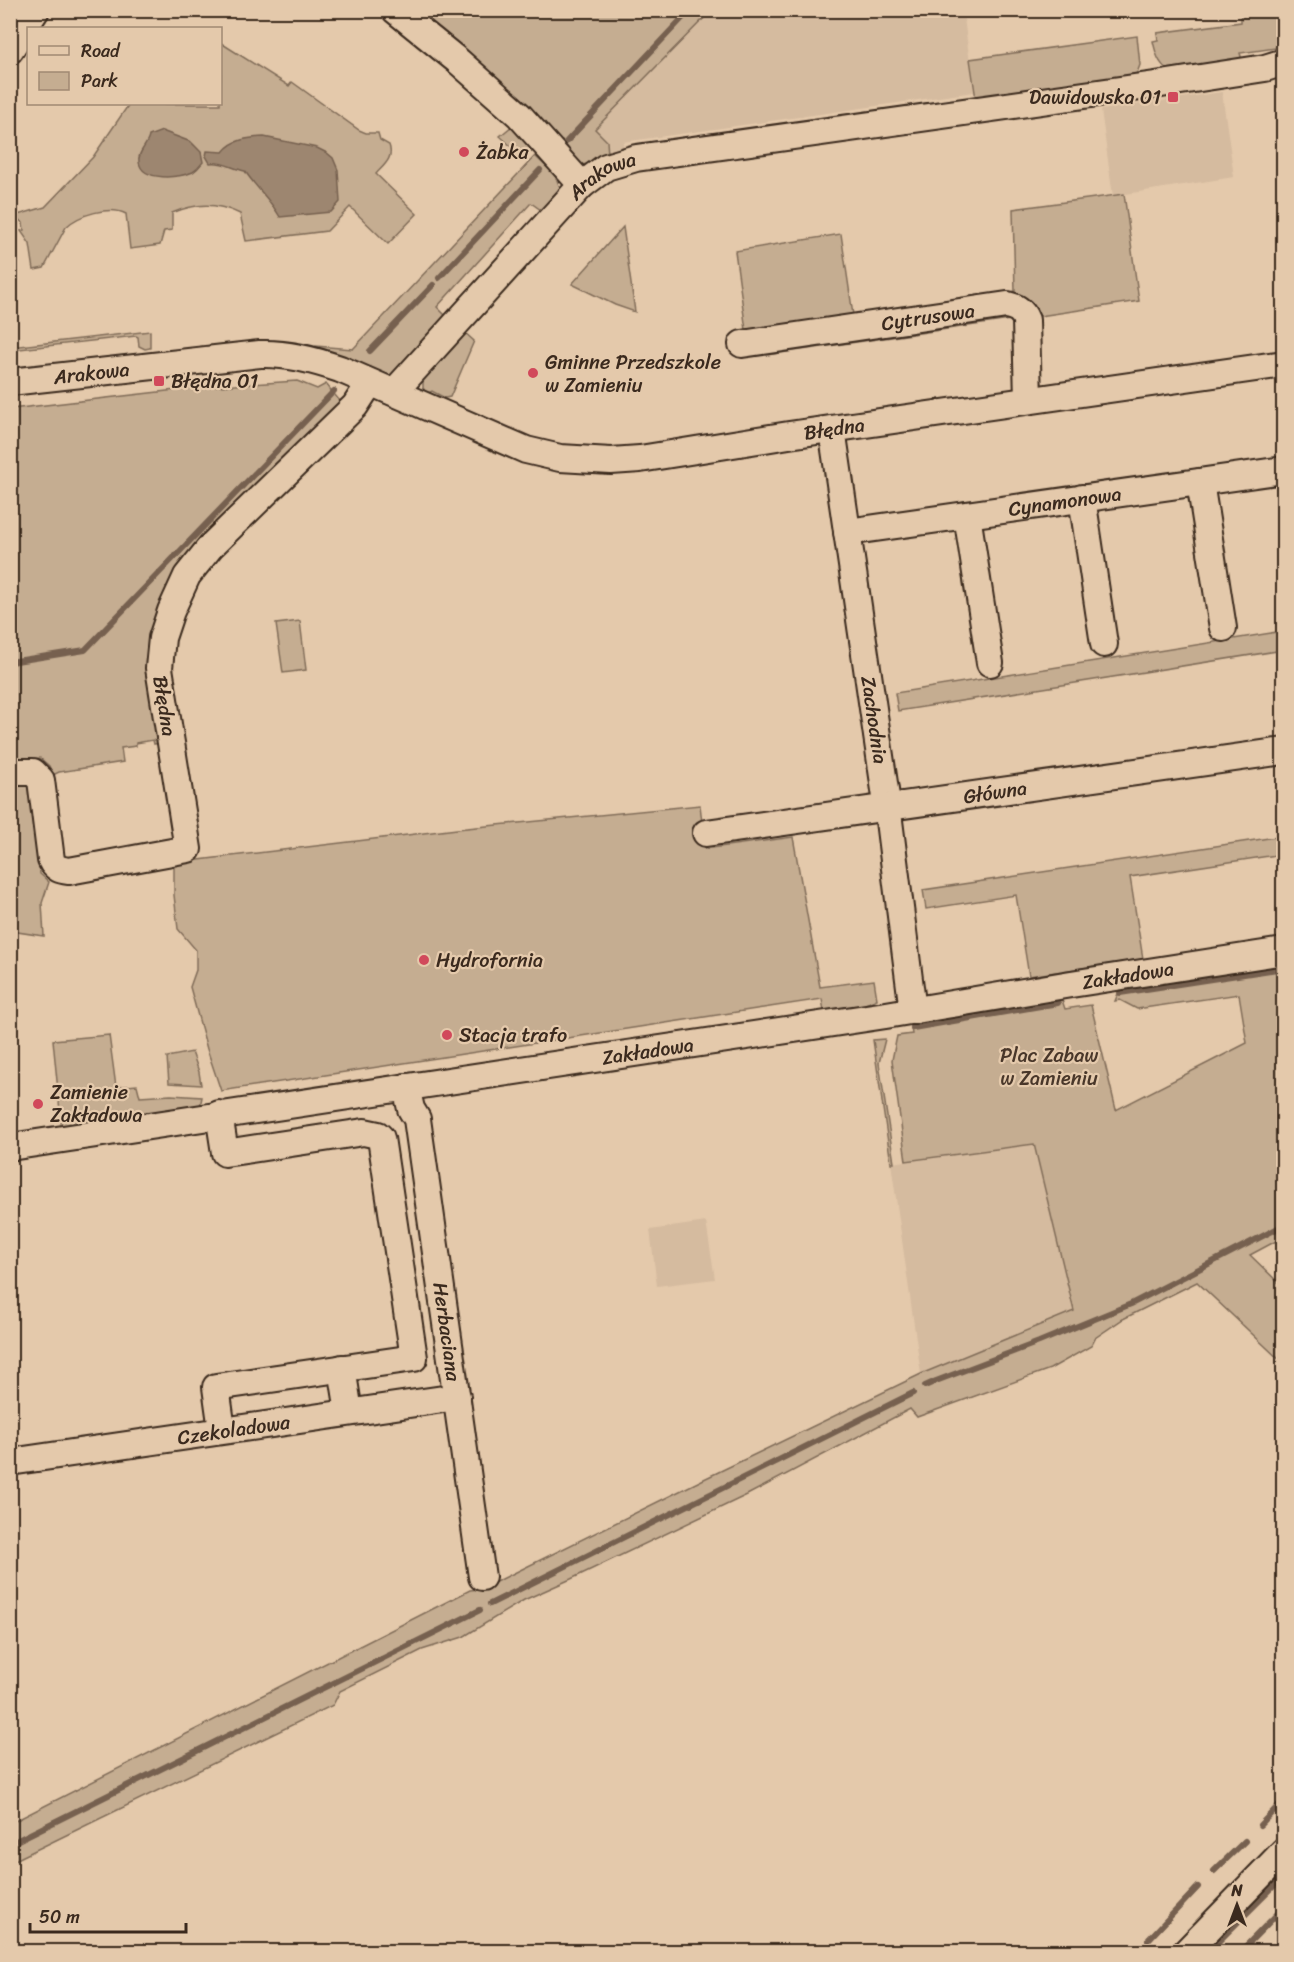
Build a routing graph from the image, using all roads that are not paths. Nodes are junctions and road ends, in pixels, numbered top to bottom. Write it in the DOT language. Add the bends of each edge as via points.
graph roads {
  1 [pos="36,10"];
  2 [pos="395,10"];
  3 [pos="10,50"];
  4 [pos="1284,62"];
  5 [pos="582,185"];
  6 [pos="742,344"];
  7 [pos="1284,364"];
  8 [pos="10,382"];
  9 [pos="370,383"];
  10 [pos="394,392"];
  11 [pos="1028,400"];
  12 [pos="832,429"];
  13 [pos="1284,470"];
  14 [pos="1200,482"];
  15 [pos="1082,498"];
  16 [pos="967,515"];
  17 [pos="847,532"];
  18 [pos="1223,628"];
  19 [pos="1104,644"];
  20 [pos="990,663"];
  21 [pos="1284,751"];
  22 [pos="10,772"];
  23 [pos="887,808"];
  24 [pos="706,833"];
  25 [pos="1284,951"];
  26 [pos="913,1011"];
  27 [pos="406,1087"];
  28 [pos="219,1114"];
  29 [pos="10,1147"];
  30 [pos="342,1368"];
  31 [pos="457,1397"];
  32 [pos="349,1412"];
  33 [pos="222,1430"];
  34 [pos="10,1462"];
  35 [pos="482,1577"];
  36 [pos="1284,1851"];
  37 [pos="1186,1952"];
  1 -- 3 [label="street"];
  2 -- 5 [label="street" via="519,115"];
  4 -- 5 [label="street, Arakowa" via="1155,85 636,159 606,167"];
  5 -- 10 [label="street, Arakowa"];
  6 -- 11 [label="street, Cytrusowa" via="1007,305 1017,308 1026,320"];
  7 -- 11 [label="street, Błędna"];
  8 -- 9 [label="street, Arakowa" via="269,353 311,359"];
  9 -- 10 [label="street, Arakowa"];
  9 -- 22 [label="street, Błędna" via="355,406 212,546 187,576 171,611 162,638 159,668 188,849 61,870 51,860 41,780 33,772"];
  10 -- 12 [label="street, Błędna" via="526,450 560,458 640,459"];
  11 -- 12 [label="street, Błędna"];
  12 -- 17 [label="street, Zachodnia"];
  13 -- 14 [label="street, Cynamonowa"];
  14 -- 15 [label="street, Cynamonowa"];
  14 -- 18 [label="street"];
  15 -- 16 [label="street, Cynamonowa"];
  15 -- 19 [label="street"];
  16 -- 17 [label="street, Cynamonowa"];
  16 -- 20 [label="street"];
  17 -- 23 [label="street, Zachodnia"];
  21 -- 23 [label="street, Główna"];
  23 -- 24 [label="street, Główna"];
  23 -- 26 [label="street, Zachodnia"];
  25 -- 26 [label="street, Zakładowa"];
  26 -- 27 [label="street, Zakładowa"];
  27 -- 28 [label="street, Zakładowa"];
  27 -- 31 [label="street, Herbaciana" via="417,1119"];
  28 -- 29 [label="street, Zakładowa"];
  28 -- 30 [label="street" via="225,1153 364,1132 381,1138 414,1358"];
  30 -- 32 [label="street"];
  30 -- 33 [label="street" via="216,1387"];
  31 -- 32 [label="street, Czekoladowa"];
  31 -- 35 [label="street, Herbaciana"];
  32 -- 33 [label="street, Czekoladowa"];
  33 -- 34 [label="street, Czekoladowa"];
  36 -- 37 [label="street"];
}
